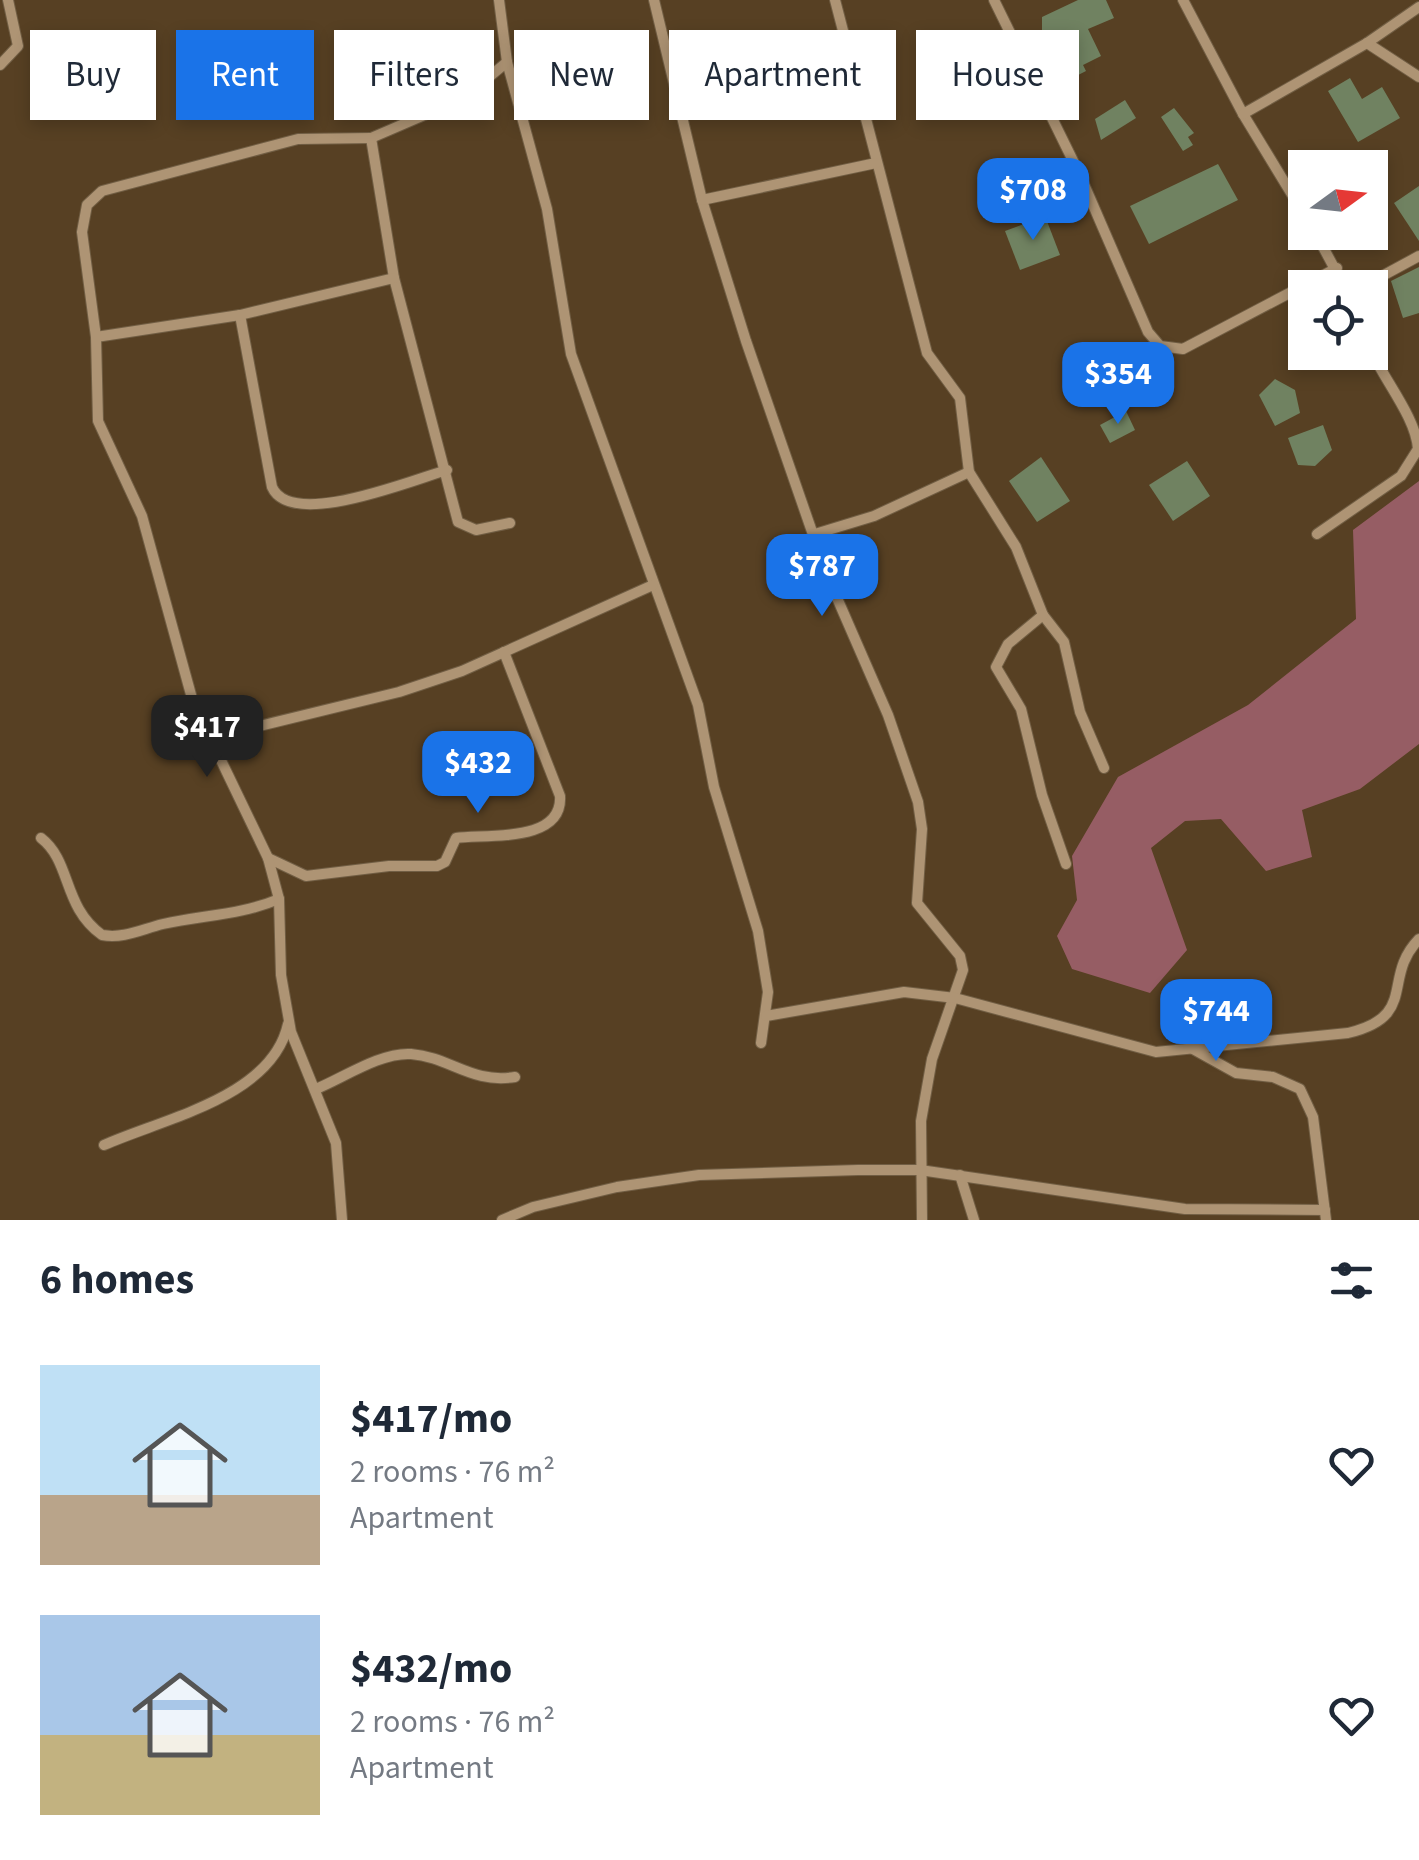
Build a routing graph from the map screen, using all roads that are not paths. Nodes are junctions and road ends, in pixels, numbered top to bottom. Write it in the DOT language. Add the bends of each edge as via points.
graph roads {
  1 [pos="8,0"];
  2 [pos="498,0"];
  3 [pos="654,0"];
  4 [pos="835,0"];
  5 [pos="994,0"];
  6 [pos="1183,0"];
  7 [pos="1419,6"];
  8 [pos="1367,43"];
  9 [pos="507,62"];
  10 [pos="0,65"];
  11 [pos="1419,77"];
  12 [pos="1243,114"];
  13 [pos="371,138"];
  14 [pos="876,163"];
  15 [pos="1288,188"];
  16 [pos="702,200"];
  17 [pos="1326,250"];
  18 [pos="1419,256"];
  19 [pos="1337,268"];
  20 [pos="1388,273"];
  21 [pos="394,278"];
  22 [pos="240,315"];
  23 [pos="96,337"];
  24 [pos="1379,370"];
  25 [pos="447,470"];
  26 [pos="969,472"];
  27 [pos="510,523"];
  28 [pos="815,534"];
  29 [pos="1316,534"];
  30 [pos="653,585"];
  31 [pos="1043,616"];
  32 [pos="504,652"];
  33 [pos="210,738"];
  34 [pos="1104,768"];
  35 [pos="41,838"];
  36 [pos="268,858"];
  37 [pos="1066,864"];
  38 [pos="279,900"];
  39 [pos="1419,939"];
  40 [pos="956,998"];
  41 [pos="766,1016"];
  42 [pos="289,1018"];
  43 [pos="761,1043"];
  44 [pos="1190,1047"];
  45 [pos="516,1078"];
  46 [pos="316,1089"];
  47 [pos="104,1145"];
  48 [pos="920,1170"];
  49 [pos="960,1175"];
  50 [pos="1325,1215"];
  51 [pos="342,1220"];
  52 [pos="502,1220"];
  53 [pos="922,1220"];
  54 [pos="974,1220"];
  1 -- 10 [label="street" via="18,46"];
  2 -- 9 [label="street"];
  3 -- 16 [label="street"];
  4 -- 14 [label="street"];
  5 -- 19 [label="street" via="1160,346 1183,348"];
  6 -- 12 [label="street"];
  7 -- 8 [label="street"];
  8 -- 11 [label="street"];
  8 -- 12 [label="street"];
  9 -- 13 [label="street" via="464,98"];
  9 -- 30 [label="street" via="547,209 571,354"];
  12 -- 15 [label="street"];
  13 -- 21 [label="street"];
  13 -- 23 [label="street" via="298,139 92,197 82,255"];
  14 -- 16 [label="street"];
  14 -- 26 [label="street" via="927,353 960,398"];
  16 -- 28 [label="street"];
  17 -- 19 [label="street"];
  18 -- 20 [label="street"];
  21 -- 22 [label="street"];
  21 -- 25 [label="street"];
  22 -- 23 [label="street"];
  22 -- 25 [label="street" via="279,498 315,505"];
  23 -- 33 [label="street" via="98,421 136,500 183,676"];
  24 -- 29 [label="street" via="1412,423 1418,448 1401,476"];
  25 -- 27 [label="street" via="461,526"];
  26 -- 28 [label="street" via="874,516"];
  26 -- 31 [label="street" via="1016,547"];
  28 -- 40 [label="street" via="918,802 915,896 960,956"];
  30 -- 32 [label="street"];
  30 -- 41 [label="street" via="698,706 714,788 758,931"];
  31 -- 34 [label="street" via="1064,642 1080,712"];
  31 -- 37 [label="street" via="1008,644 996,667 1021,708"];
  32 -- 33 [label="street" via="400,692"];
  32 -- 36 [label="street" via="560,796 557,815 542,828 456,838 437,866 306,876"];
  33 -- 36 [label="street"];
  35 -- 38 [label="street" via="57,854 73,902 102,935 230,916"];
  36 -- 38 [label="street"];
  38 -- 42 [label="street"];
  39 -- 44 [label="street" via="1406,952 1402,993 1375,1027"];
  40 -- 41 [label="street" via="904,992"];
  40 -- 44 [label="street" via="1130,1047"];
  40 -- 48 [label="street" via="932,1058"];
  41 -- 43 [label="street"];
  42 -- 46 [label="street" via="304,1072"];
  42 -- 47 [label="street" via="278,1055 248,1084"];
  44 -- 50 [label="street" via="1226,1069 1273,1076 1300,1089 1313,1117"];
  45 -- 46 [label="street" via="486,1080 412,1054"];
  46 -- 51 [label="street" via="338,1155"];
  48 -- 49 [label="street"];
  48 -- 52 [label="street" via="699,1175 617,1187"];
  48 -- 53 [label="street"];
  49 -- 50 [label="street" via="1185,1210"];
  49 -- 54 [label="street"];
}
